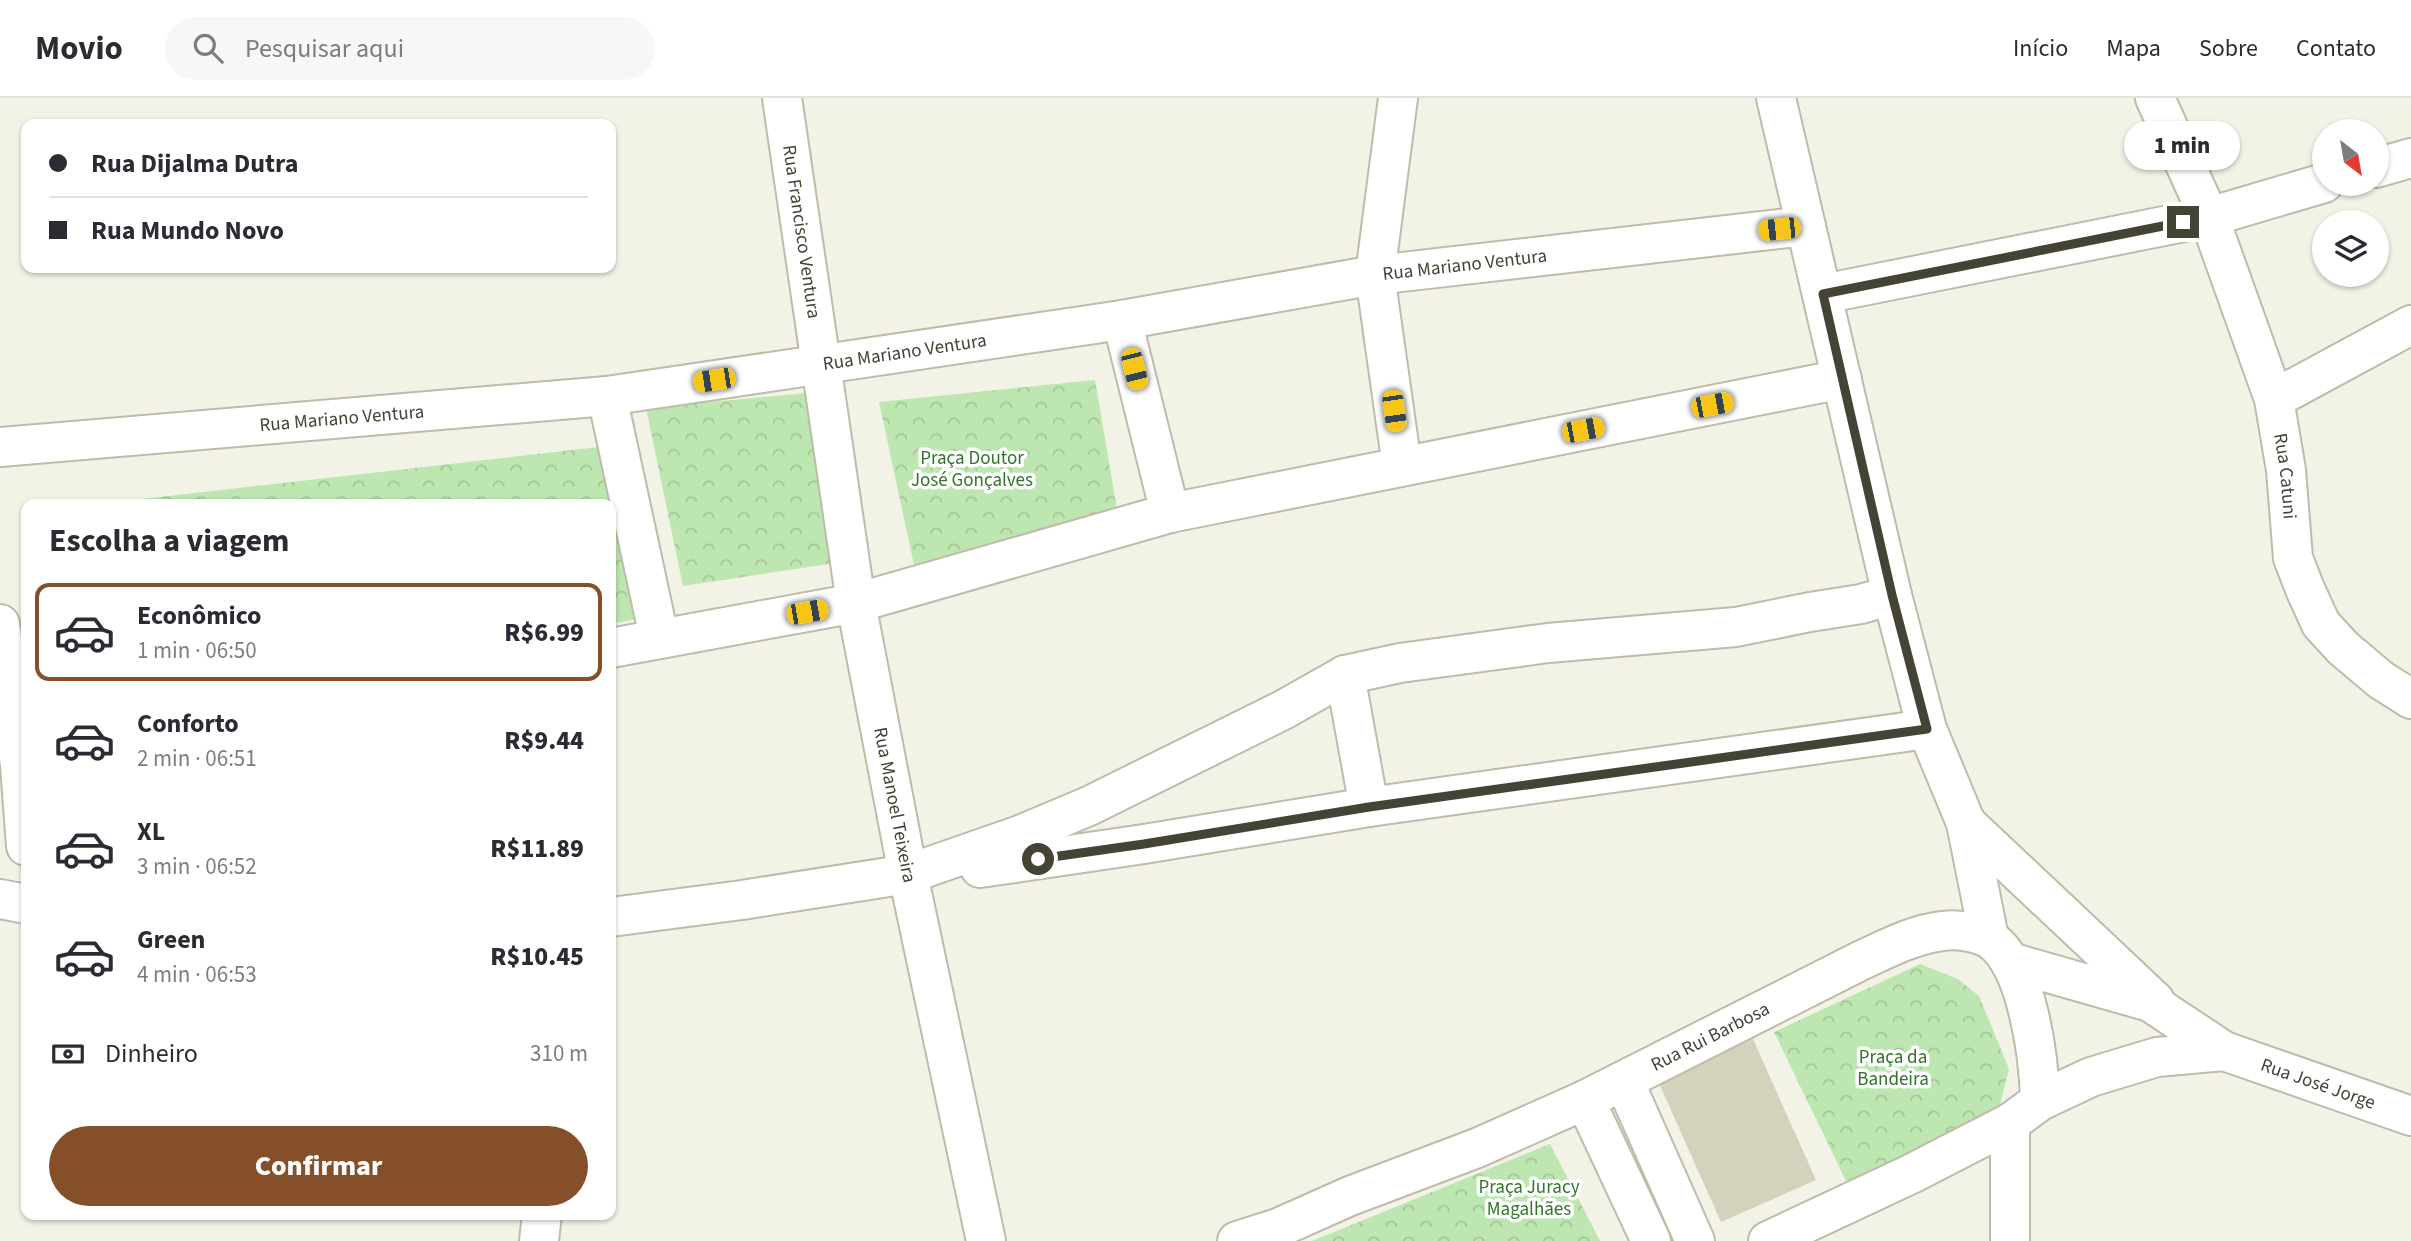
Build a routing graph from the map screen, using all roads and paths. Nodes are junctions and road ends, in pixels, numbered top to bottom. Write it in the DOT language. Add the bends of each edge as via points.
graph roads {
  1 [pos="782,98"];
  2 [pos="1398,98"];
  3 [pos="1776,98"];
  4 [pos="2155,98"];
  5 [pos="2411,158"];
  6 [pos="2389,164"];
  7 [pos="2312,187"];
  8 [pos="2209,217"];
  9 [pos="1806,226"];
  10 [pos="1375,275"];
  11 [pos="1823,294"];
  12 [pos="1122,320"];
  13 [pos="2411,326"];
  14 [pos="821,363"];
  15 [pos="1842,379"];
  16 [pos="607,396"];
  17 [pos="2274,399"];
  18 [pos="0,447"];
  19 [pos="1402,466"];
  20 [pos="1170,513"];
  21 [pos="1892,595"];
  22 [pos="856,603"];
  23 [pos="0,624"];
  24 [pos="659,637"];
  25 [pos="616,647"];
  26 [pos="1345,676"];
  27 [pos="2411,699"];
  28 [pos="1927,729"];
  29 [pos="21,752"];
  30 [pos="1369,807"];
  31 [pos="1966,824"];
  32 [pos="908,874"];
  33 [pos="0,899"];
  34 [pos="21,903"];
  35 [pos="616,916"];
  36 [pos="2000,950"];
  37 [pos="2169,1015"];
  38 [pos="2224,1051"];
  39 [pos="1624,1081"];
  40 [pos="1585,1100"];
  41 [pos="2025,1112"];
  42 [pos="2411,1116"];
  43 [pos="541,1220"];
  44 [pos="539,1241"];
  45 [pos="986,1241"];
  46 [pos="1237,1241"];
  47 [pos="1651,1241"];
  48 [pos="1695,1241"];
  49 [pos="1768,1241"];
  50 [pos="2010,1241"];
  1 -- 14 [label="street, Rua Francisco Ventura"];
  2 -- 10 [label="street"];
  3 -- 9 [label="street"];
  4 -- 8 [label="street, Rua Catuni"];
  5 -- 6 [label="street"];
  7 -- 8 [label="street"];
  8 -- 11 [label="street"];
  8 -- 17 [label="street, Rua Catuni"];
  9 -- 10 [label="street, Rua Mariano Ventura"];
  9 -- 11 [label="street"];
  10 -- 12 [label="street, Rua Mariano Ventura"];
  10 -- 19 [label="street"];
  11 -- 15 [label="street"];
  12 -- 14 [label="street, Rua Mariano Ventura"];
  12 -- 20 [label="street"];
  13 -- 17 [label="street"];
  14 -- 16 [label="street, Rua Mariano Ventura"];
  14 -- 22 [label="street, Rua Manoel Teixeira"];
  15 -- 19 [label="street"];
  15 -- 21 [label="street"];
  16 -- 18 [label="street, Rua Mariano Ventura"];
  16 -- 24 [label="street"];
  17 -- 27 [label="street, Rua Catuni" via="2293,558 2305,589 2321,624 2343,648"];
  19 -- 20 [label="street"];
  20 -- 22 [label="street"];
  21 -- 26 [label="street" via="1736,627 1548,643 1400,663"];
  21 -- 28 [label="street"];
  22 -- 24 [label="street"];
  22 -- 32 [label="street, Rua Manoel Teixeira"];
  23 -- 29 [label="street"];
  24 -- 25 [label="street"];
  26 -- 30 [label="street"];
  26 -- 32 [label="street" via="1089,806"];
  28 -- 30 [label="street"];
  28 -- 31 [label="street"];
  30 -- 32 [label="street" via="1144,844"];
  31 -- 36 [label="street"];
  31 -- 37 [label="street"];
  32 -- 35 [label="street"];
  32 -- 45 [label="street, Rua Manoel Teixeira"];
  33 -- 34 [label="street"];
  36 -- 37 [label="street, Rua Rui Barbosa" via="2150,1002"];
  36 -- 39 [label="street, Rua Rui Barbosa" via="1972,932 1945,931 1909,939"];
  36 -- 41 [label="street" via="2035,1036"];
  37 -- 38 [label="street"];
  38 -- 41 [label="street" via="2157,1057 2091,1077"];
  38 -- 42 [label="street, Rua José Jorge"];
  39 -- 40 [label="street, Rua Rui Barbosa"];
  39 -- 48 [label="street"];
  40 -- 46 [label="street, Rua Rui Barbosa" via="1279,1228"];
  40 -- 47 [label="street"];
  41 -- 49 [label="street" via="1911,1174"];
  41 -- 50 [label="street"];
  43 -- 44 [label="street"];
}
